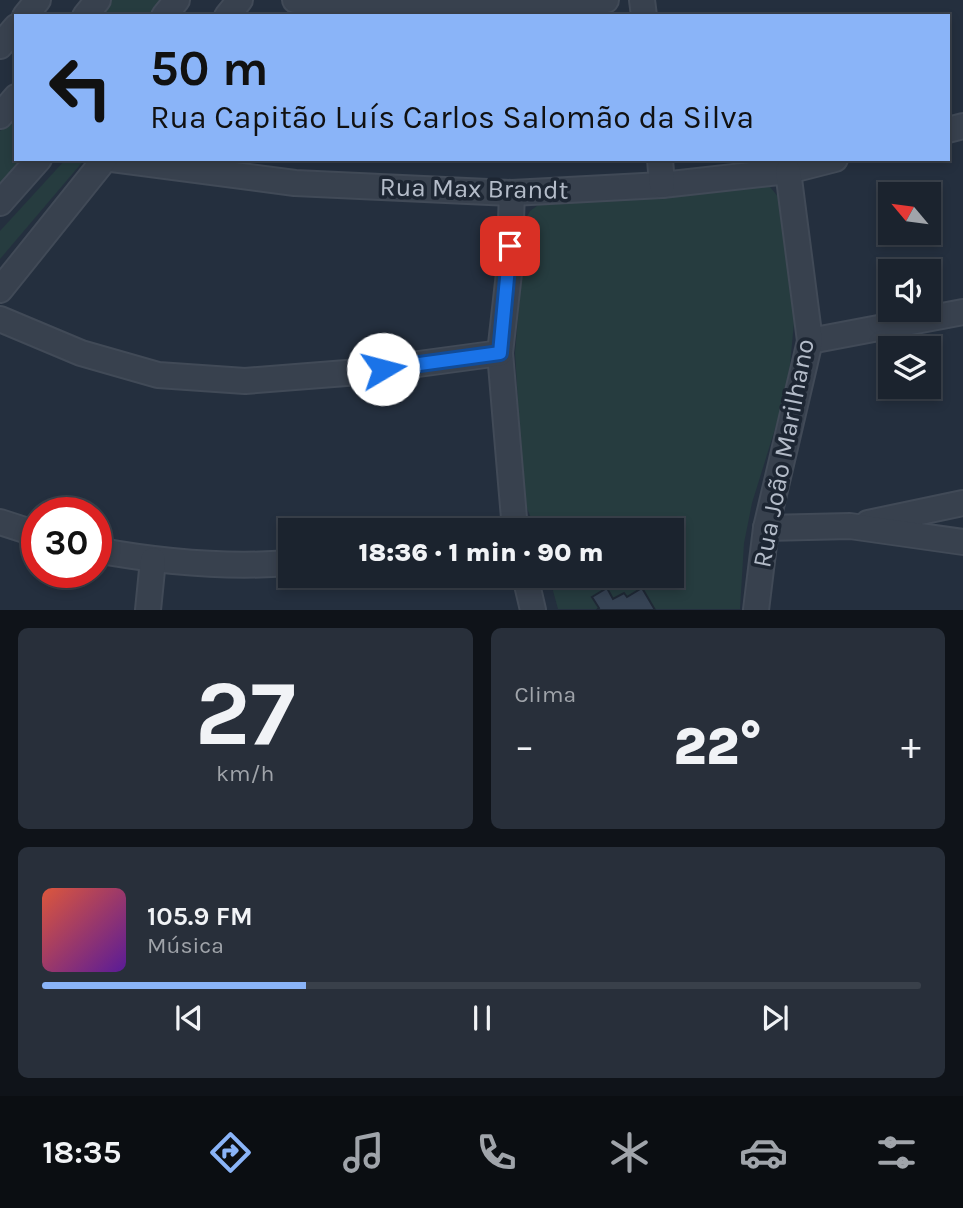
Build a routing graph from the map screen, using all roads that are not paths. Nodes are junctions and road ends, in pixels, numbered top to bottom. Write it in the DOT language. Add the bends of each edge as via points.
graph roads {
  1 [pos="38,0"];
  2 [pos="98,0"];
  3 [pos="177,0"];
  4 [pos="240,0"];
  5 [pos="295,0"];
  6 [pos="606,0"];
  7 [pos="27,14"];
  8 [pos="87,14"];
  9 [pos="166,14"];
  10 [pos="229,14"];
  11 [pos="14,29"];
  12 [pos="0,46"];
  13 [pos="14,99"];
  14 [pos="0,116"];
  15 [pos="36,161"];
  16 [pos="103,161"];
  17 [pos="127,161"];
  18 [pos="660,161"];
  19 [pos="827,161"];
  20 [pos="788,171"];
  21 [pos="662,185"];
  22 [pos="512,193"];
  23 [pos="0,203"];
  24 [pos="0,290"];
  25 [pos="963,312"];
  26 [pos="0,319"];
  27 [pos="810,341"];
  28 [pos="500,353"];
  29 [pos="963,503"];
  30 [pos="513,518"];
  31 [pos="0,522"];
  32 [pos="850,526"];
  33 [pos="765,528"];
  34 [pos="21,529"];
  35 [pos="963,542"];
  36 [pos="112,553"];
  37 [pos="153,560"];
  38 [pos="278,563"];
  39 [pos="528,588"];
  40 [pos="148,610"];
  41 [pos="533,610"];
  42 [pos="756,610"];
  1 -- 7 [label="street"];
  2 -- 8 [label="street"];
  3 -- 9 [label="street"];
  4 -- 10 [label="street"];
  5 -- 6 [label="street" via="338,7 435,10"];
  11 -- 12 [label="street"];
  13 -- 14 [label="street"];
  15 -- 23 [label="street"];
  16 -- 24 [label="street"];
  17 -- 22 [label="street, Rua Max Brandt" via="295,183"];
  18 -- 21 [label="street"];
  19 -- 20 [label="street, Rua Max Brandt"];
  20 -- 21 [label="street, Rua Max Brandt"];
  20 -- 27 [label="street, Rua João Marilhano"];
  21 -- 22 [label="street, Rua Max Brandt"];
  22 -- 28 [label="street"];
  25 -- 27 [label="street"];
  26 -- 28 [label="street" via="81,354 158,375 245,381"];
  27 -- 33 [label="street, Rua João Marilhano"];
  28 -- 30 [label="street"];
  29 -- 32 [label="street"];
  31 -- 34 [label="street"];
  32 -- 33 [label="street"];
  32 -- 35 [label="street"];
  33 -- 42 [label="street, Rua João Marilhano"];
  36 -- 37 [label="street"];
  37 -- 38 [label="street"];
  37 -- 40 [label="street"];
  39 -- 41 [label="street"];
}
